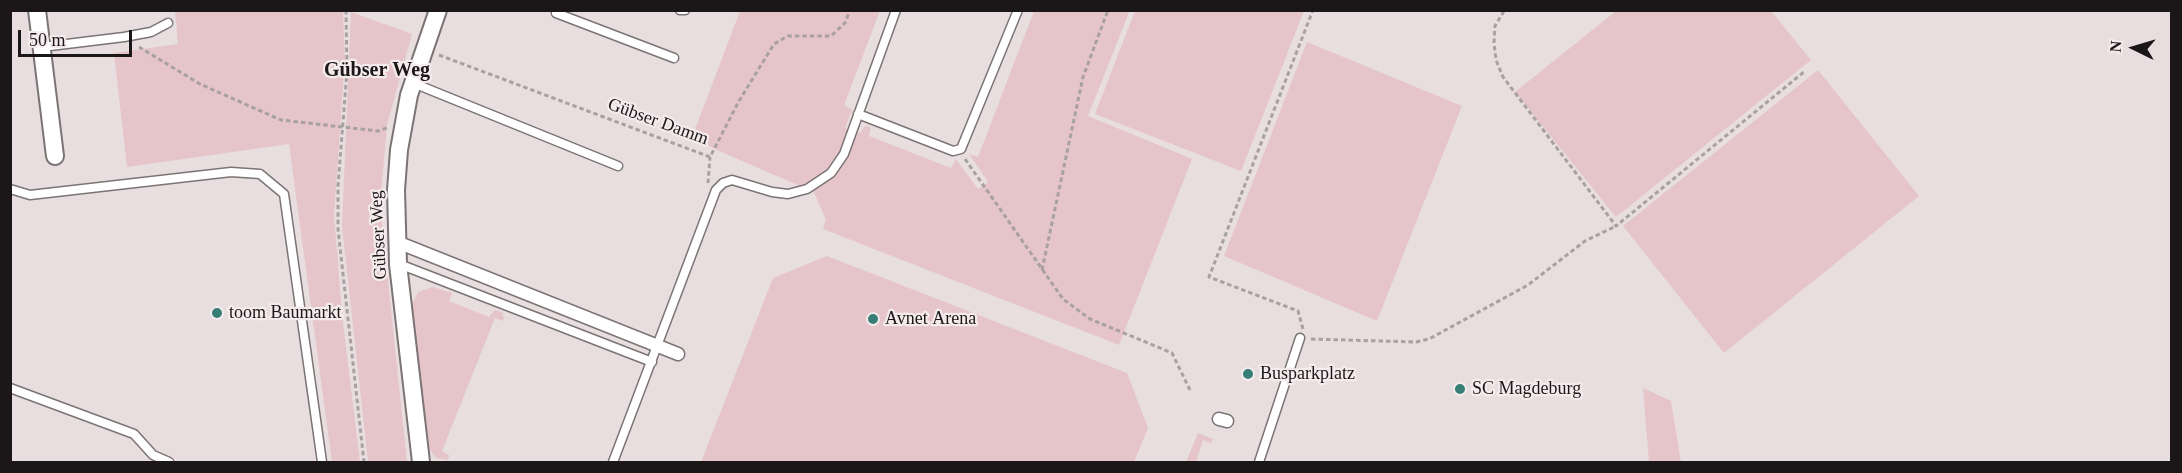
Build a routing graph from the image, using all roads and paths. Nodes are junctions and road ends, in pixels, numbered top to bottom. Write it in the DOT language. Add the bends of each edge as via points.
graph roads {
  1 [pos="37,10"];
  2 [pos="346,10"];
  3 [pos="438,10"];
  4 [pos="680,10"];
  5 [pos="686,10"];
  6 [pos="850,10"];
  7 [pos="896,10"];
  8 [pos="1018,10"];
  9 [pos="1108,10"];
  10 [pos="1313,10"];
  11 [pos="555,11"];
  12 [pos="1504,11"];
  13 [pos="168,23"];
  14 [pos="124,37"];
  15 [pos="42,47"];
  16 [pos="423,49"];
  17 [pos="674,58"];
  18 [pos="1805,71"];
  19 [pos="412,82"];
  20 [pos="858,114"];
  21 [pos="343,128"];
  22 [pos="402,128"];
  23 [pos="958,151"];
  24 [pos="55,156"];
  25 [pos="710,157"];
  26 [pos="618,166"];
  27 [pos="10,189"];
  28 [pos="712,196"];
  29 [pos="1616,225"];
  30 [pos="397,242"];
  31 [pos="398,264"];
  32 [pos="1042,270"];
  33 [pos="1300,338"];
  34 [pos="659,346"];
  35 [pos="678,354"];
  36 [pos="652,362"];
  37 [pos="10,388"];
  38 [pos="1190,390"];
  39 [pos="169,462"];
  40 [pos="322,462"];
  41 [pos="364,462"];
  42 [pos="421,462"];
  43 [pos="613,462"];
  44 [pos="1259,462"];
  1 -- 15 [label="street"];
  2 -- 21 [label="path"];
  3 -- 16 [label="street, Gübser Weg"];
  4 -- 5 [label="lane"];
  6 -- 25 [label="path, Gübser Damm" via="845,23 831,36 788,36 774,44"];
  7 -- 20 [label="lane"];
  8 -- 23 [label="lane" via="965,143"];
  9 -- 32 [label="path" via="1083,77"];
  10 -- 33 [label="path" via="1209,277 1298,311 1304,328"];
  11 -- 17 [label="lane"];
  12 -- 29 [label="path" via="1495,26 1494,43 1503,77"];
  13 -- 14 [label="lane" via="151,32"];
  14 -- 15 [label="lane"];
  14 -- 21 [label="path" via="200,84 281,120"];
  15 -- 24 [label="street"];
  16 -- 19 [label="street, Gübser Weg"];
  16 -- 25 [label="path, Gübser Damm"];
  18 -- 29 [label="path"];
  19 -- 22 [label="street, Gübser Weg"];
  19 -- 26 [label="lane"];
  20 -- 23 [label="lane"];
  20 -- 28 [label="lane" via="838,164 813,186 781,194 732,180 723,183"];
  21 -- 22 [label="path"];
  21 -- 41 [label="path" via="339,244"];
  22 -- 30 [label="street, Gübser Weg" via="396,190"];
  23 -- 32 [label="path"];
  25 -- 28 [label="path" via="707,179"];
  27 -- 40 [label="lane" via="30,195 231,172 260,174 284,194"];
  28 -- 34 [label="lane"];
  29 -- 33 [label="path" via="1585,241 1528,285 1426,340"];
  30 -- 31 [label="street, Gübser Weg"];
  30 -- 34 [label="street"];
  31 -- 36 [label="lane"];
  31 -- 42 [label="street, Gübser Weg"];
  32 -- 38 [label="path" via="1063,299 1082,315 1172,353"];
  33 -- 44 [label="lane"];
  34 -- 35 [label="street"];
  34 -- 36 [label="lane"];
  36 -- 43 [label="lane"];
  37 -- 39 [label="lane" via="134,434 153,455"];
}
